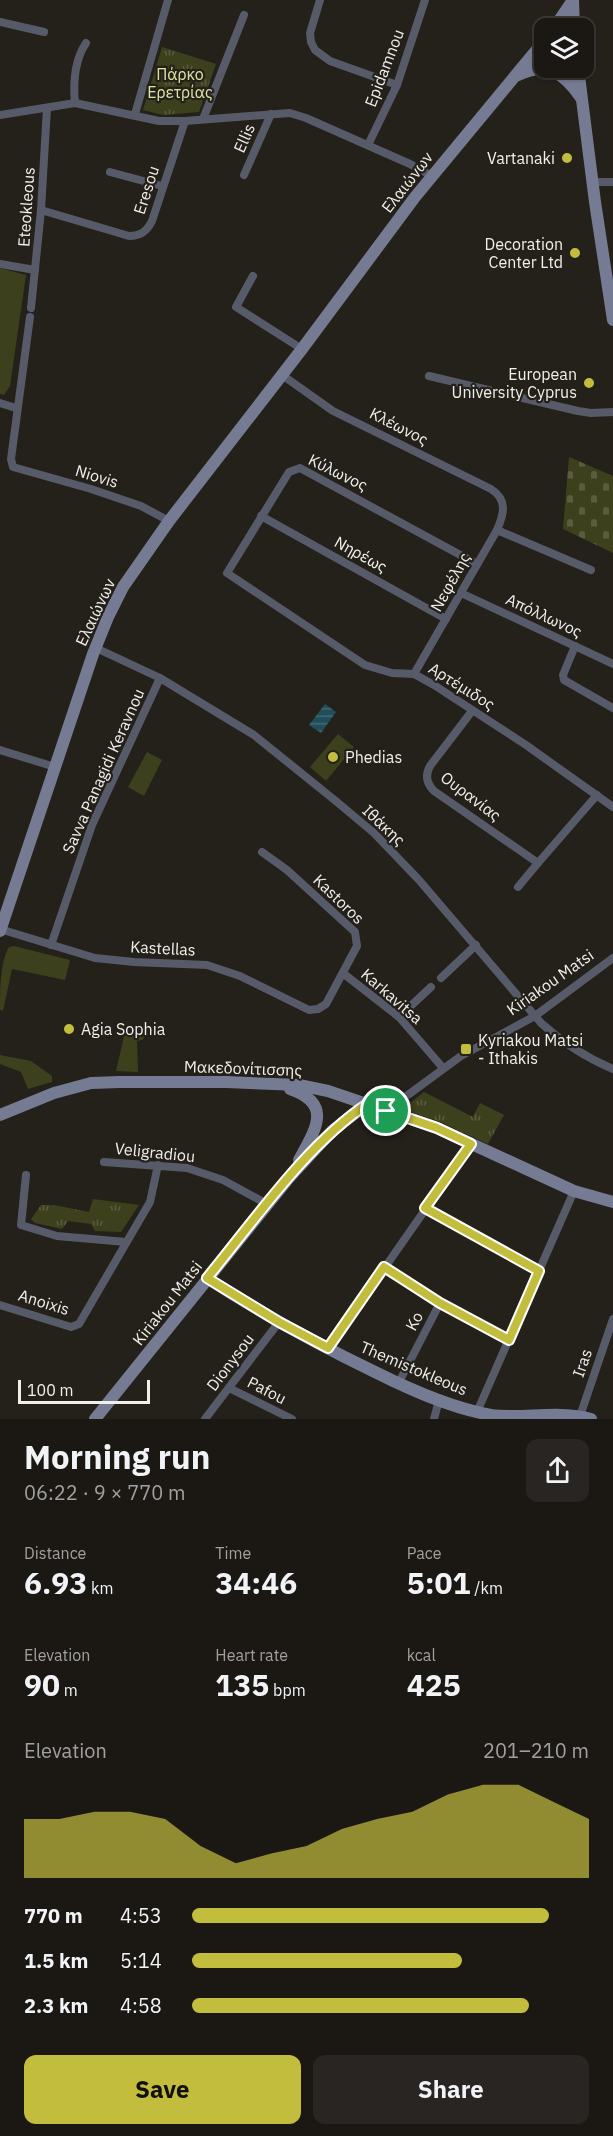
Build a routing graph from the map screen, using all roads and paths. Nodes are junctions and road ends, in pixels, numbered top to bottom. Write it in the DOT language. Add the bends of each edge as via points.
graph roads {
  1 [pos="168,0"];
  2 [pos="320,0"];
  3 [pos="425,0"];
  4 [pos="573,0"];
  5 [pos="244,15"];
  6 [pos="561,18"];
  7 [pos="574,18"];
  8 [pos="0,22"];
  9 [pos="44,32"];
  10 [pos="86,43"];
  11 [pos="534,54"];
  12 [pos="518,75"];
  13 [pos="579,78"];
  14 [pos="397,85"];
  15 [pos="582,99"];
  16 [pos="75,103"];
  17 [pos="47,108"];
  18 [pos="135,114"];
  19 [pos="271,114"];
  20 [pos="0,115"];
  21 [pos="203,119"];
  22 [pos="185,122"];
  23 [pos="368,145"];
  24 [pos="110,171"];
  25 [pos="244,175"];
  26 [pos="432,176"];
  27 [pos="592,182"];
  28 [pos="613,182"];
  29 [pos="162,186"];
  30 [pos="41,210"];
  31 [pos="0,264"];
  32 [pos="35,270"];
  33 [pos="253,276"];
  34 [pos="613,320"];
  35 [pos="302,349"];
  36 [pos="282,375"];
  37 [pos="429,376"];
  38 [pos="0,403"];
  39 [pos="16,408"];
  40 [pos="613,412"];
  41 [pos="13,467"];
  42 [pos="503,502"];
  43 [pos="261,516"];
  44 [pos="169,520"];
  45 [pos="497,530"];
  46 [pos="477,564"];
  47 [pos="591,570"];
  48 [pos="227,573"];
  49 [pos="462,593"];
  50 [pos="446,619"];
  51 [pos="575,646"];
  52 [pos="96,648"];
  53 [pos="613,664"];
  54 [pos="414,674"];
  55 [pos="160,678"];
  56 [pos="613,708"];
  57 [pos="472,711"];
  58 [pos="0,750"];
  59 [pos="55,767"];
  60 [pos="597,795"];
  61 [pos="613,807"];
  62 [pos="262,852"];
  63 [pos="538,863"];
  64 [pos="518,887"];
  65 [pos="0,930"];
  66 [pos="51,945"];
  67 [pos="476,945"];
  68 [pos="613,958"];
  69 [pos="344,974"];
  70 [pos="441,978"];
  71 [pos="431,987"];
  72 [pos="318,1010"];
  73 [pos="535,1016"];
  74 [pos="399,1017"];
  75 [pos="443,1068"];
  76 [pos="613,1069"];
  77 [pos="275,1084"];
  78 [pos="367,1104"];
  79 [pos="386,1111"];
  80 [pos="2,1114"];
  81 [pos="471,1144"];
  82 [pos="104,1162"];
  83 [pos="158,1165"];
  84 [pos="26,1175"];
  85 [pos="288,1179"];
  86 [pos="574,1191"];
  87 [pos="613,1202"];
  88 [pos="267,1204"];
  89 [pos="425,1208"];
  90 [pos="126,1242"];
  91 [pos="384,1267"];
  92 [pos="539,1271"];
  93 [pos="207,1278"];
  94 [pos="440,1303"];
  95 [pos="0,1305"];
  96 [pos="613,1319"];
  97 [pos="279,1322"];
  98 [pos="509,1340"];
  99 [pos="328,1348"];
  100 [pos="398,1384"];
  101 [pos="229,1388"];
  102 [pos="439,1400"];
  103 [pos="477,1412"];
  104 [pos="275,1416"];
  105 [pos="586,1418"];
  106 [pos="94,1419"];
  107 [pos="205,1419"];
  108 [pos="292,1419"];
  109 [pos="434,1419"];
  1 -- 18 [label="street"];
  2 -- 14 [label="street" via="310,33 315,50 330,61"];
  3 -- 14 [label="street, Epidamnou"];
  4 -- 6 [label="main road"];
  4 -- 7 [label="main road"];
  5 -- 21 [label="street"];
  8 -- 9 [label="street"];
  10 -- 16 [label="street" via="77,60"];
  11 -- 12 [label="main road, Ελαιώνων"];
  12 -- 15 [label="main road" via="533,69 552,70 568,81"];
  12 -- 26 [label="main road, Ελαιώνων"];
  13 -- 15 [label="main road"];
  14 -- 23 [label="street, Epidamnou"];
  15 -- 27 [label="main road"];
  16 -- 17 [label="street"];
  16 -- 18 [label="street"];
  17 -- 20 [label="street"];
  17 -- 30 [label="street, Eteokleous"];
  18 -- 22 [label="street" via="159,121"];
  19 -- 21 [label="street"];
  19 -- 23 [label="street" via="298,115"];
  19 -- 25 [label="street, Ellis"];
  21 -- 22 [label="street"];
  22 -- 29 [label="street, Eresou"];
  23 -- 26 [label="street"];
  24 -- 29 [label="street"];
  26 -- 35 [label="main road, Ελαιώνων"];
  27 -- 28 [label="street"];
  27 -- 34 [label="main road"];
  29 -- 30 [label="street, Eresou" via="150,226 135,236"];
  30 -- 32 [label="street, Eteokleous"];
  31 -- 32 [label="street"];
  32 -- 39 [label="street, Eteokleous"];
  33 -- 35 [label="street" via="236,307"];
  35 -- 36 [label="main road, Ελαιώνων"];
  36 -- 42 [label="street, Κλέωνος" via="333,411 491,489"];
  36 -- 44 [label="main road, Ελαιώνων"];
  37 -- 40 [label="street" via="578,411"];
  38 -- 39 [label="street"];
  39 -- 41 [label="street, Eteokleous"];
  41 -- 44 [label="street, Niovis" via="91,489"];
  42 -- 45 [label="street, Νεφέλης" via="504,515"];
  43 -- 46 [label="street, Κύλωνος" via="289,472 304,468"];
  43 -- 48 [label="street, Κύλωνος"];
  43 -- 50 [label="street, Νηρέως"];
  44 -- 52 [label="main road, Ελαιώνων" via="123,587"];
  45 -- 46 [label="street, Νεφέλης"];
  45 -- 47 [label="street"];
  46 -- 49 [label="street, Νεφέλης"];
  48 -- 54 [label="street, Αρτέμιδος" via="366,665 392,673"];
  49 -- 50 [label="street, Νεφέλης"];
  49 -- 51 [label="street, Απόλλωνος"];
  50 -- 54 [label="street, Νεφέλης"];
  51 -- 53 [label="street, Απόλλωνος"];
  51 -- 56 [label="street" via="564,680"];
  52 -- 55 [label="street, Ιθάκης"];
  52 -- 59 [label="main road, Ελαιώνων"];
  54 -- 57 [label="street, Αρτέμιδος"];
  55 -- 66 [label="street, Savva Panagidi Keravnou" via="92,825"];
  55 -- 67 [label="street, Ιθάκης" via="254,735 345,808 374,833"];
  57 -- 60 [label="street, Αρτέμιδος"];
  57 -- 63 [label="street, Ουρανίας" via="430,766 427,782 434,791"];
  58 -- 59 [label="street"];
  59 -- 65 [label="main road, Ελαιώνων"];
  60 -- 61 [label="street, Αρτέμιδος"];
  60 -- 63 [label="street"];
  62 -- 69 [label="street, Kastoros" via="355,932 357,946"];
  63 -- 64 [label="street"];
  65 -- 66 [label="street, Kastellas"];
  66 -- 72 [label="street, Kastellas" via="95,958 207,965 240,976 309,1010"];
  67 -- 70 [label="street"];
  67 -- 73 [label="street, Ιθάκης"];
  68 -- 73 [label="street, Kiriakou Matsi"];
  69 -- 72 [label="street, Kastoros"];
  69 -- 74 [label="street, Karkavitsa"];
  71 -- 74 [label="street"];
  73 -- 75 [label="street, Kiriakou Matsi"];
  73 -- 76 [label="street, Ιθάκης" via="554,1034"];
  74 -- 75 [label="street, Karkavitsa"];
  75 -- 79 [label="street, Kiriakou Matsi"];
  77 -- 78 [label="main road, Μακεδονίτισσης" via="316,1088"];
  77 -- 80 [label="main road, Μακεδονίτισσης" via="91,1083"];
  77 -- 85 [label="main road, Kiriakou Matsi" via="309,1098 318,1117"];
  78 -- 79 [label="main road, Μακεδονίτισσης"];
  78 -- 85 [label="main road, Kiriakou Matsi" via="332,1131"];
  79 -- 81 [label="main road, Μακεδονίτισσης"];
  81 -- 86 [label="main road, Μακεδονίτισσης"];
  81 -- 89 [label="street"];
  82 -- 83 [label="street, Veligradiou"];
  83 -- 88 [label="street, Veligradiou" via="187,1168 224,1180"];
  83 -- 90 [label="street" via="150,1202"];
  84 -- 90 [label="street" via="21,1225 57,1236"];
  85 -- 88 [label="main road, Kiriakou Matsi"];
  86 -- 87 [label="main road, Μακεδονίτισσης"];
  86 -- 92 [label="street"];
  88 -- 93 [label="main road, Kiriakou Matsi"];
  89 -- 91 [label="street"];
  89 -- 92 [label="street"];
  90 -- 95 [label="street, Anoixis" via="79,1324 71,1327"];
  91 -- 94 [label="street"];
  91 -- 99 [label="street"];
  92 -- 98 [label="street"];
  93 -- 97 [label="main road, Themistokleous"];
  93 -- 106 [label="main road, Kiriakou Matsi"];
  94 -- 98 [label="street"];
  94 -- 100 [label="street, Ko"];
  96 -- 105 [label="street, Iras"];
  97 -- 99 [label="main road, Themistokleous"];
  97 -- 101 [label="street, Dionysou"];
  98 -- 103 [label="street"];
  99 -- 100 [label="main road, Themistokleous"];
  100 -- 102 [label="main road, Themistokleous"];
  101 -- 104 [label="street, Pafou"];
  101 -- 107 [label="street, Dionysou"];
  102 -- 103 [label="main road, Themistokleous"];
  102 -- 109 [label="street"];
  103 -- 105 [label="main road, Themistokleous"];
  104 -- 108 [label="street, Pafou"];
}
